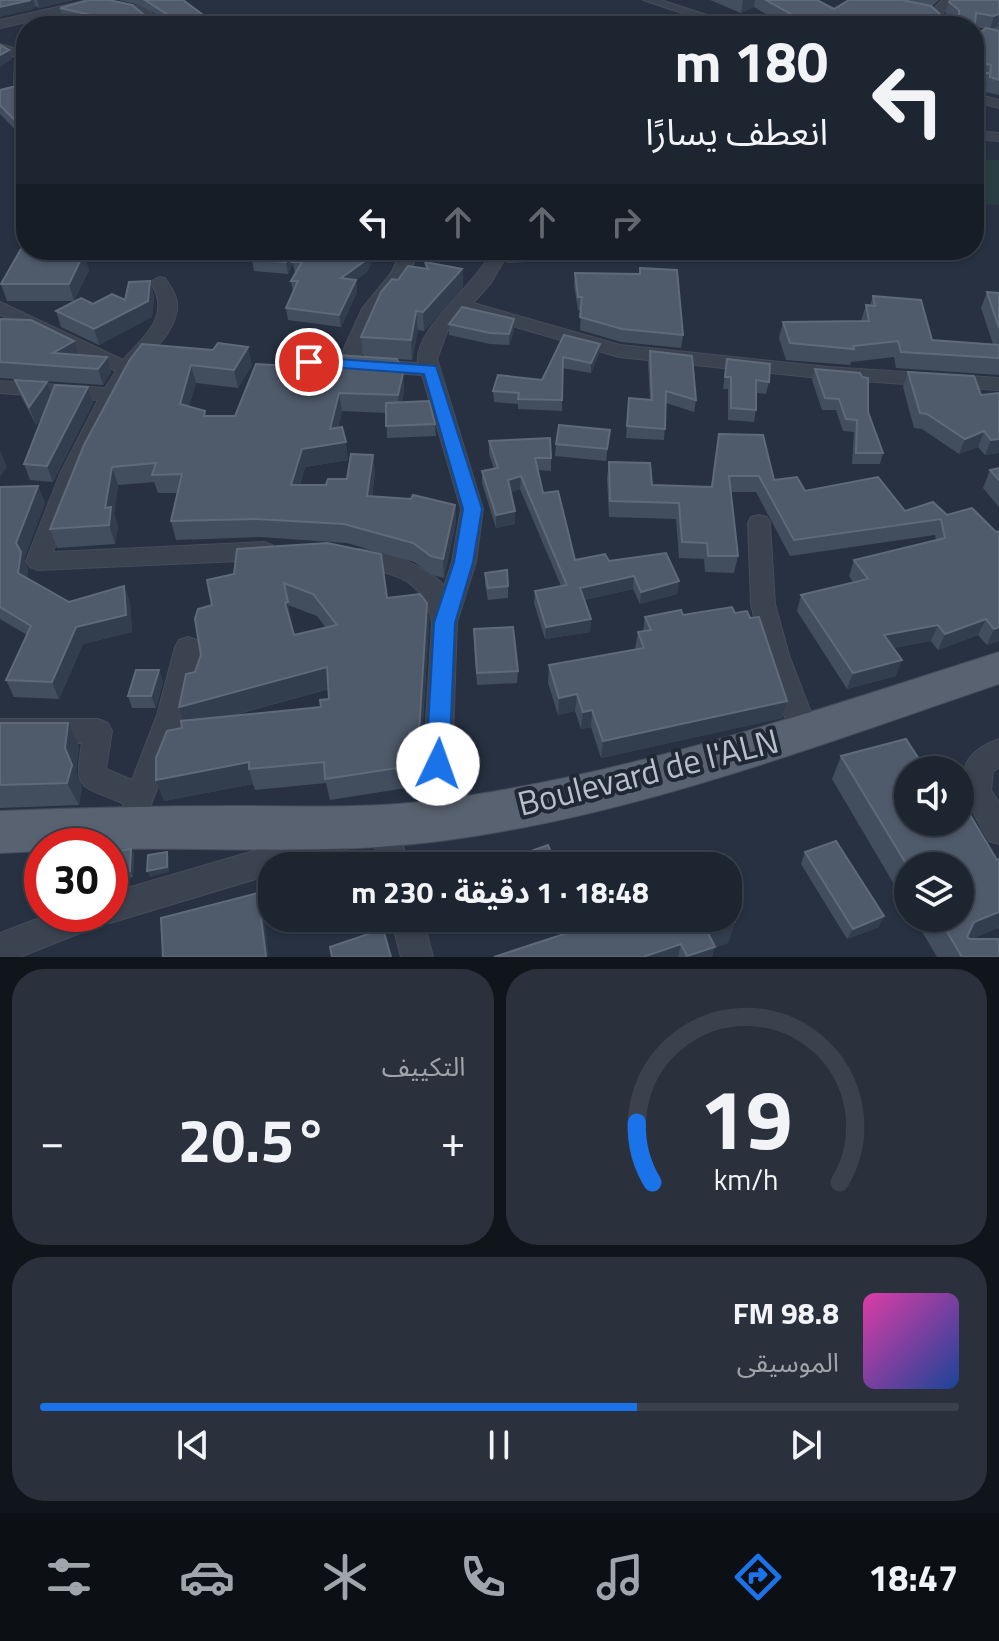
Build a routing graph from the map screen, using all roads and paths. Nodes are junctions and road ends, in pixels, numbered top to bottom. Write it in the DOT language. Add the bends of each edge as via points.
graph roads {
  1 [pos="90,0"];
  2 [pos="649,0"];
  3 [pos="682,0"];
  4 [pos="949,0"];
  5 [pos="105,1"];
  6 [pos="920,11"];
  7 [pos="935,14"];
  8 [pos="37,16"];
  9 [pos="148,16"];
  10 [pos="701,16"];
  11 [pos="727,16"];
  12 [pos="400,260"];
  13 [pos="406,260"];
  14 [pos="495,260"];
  15 [pos="421,273"];
  16 [pos="457,278"];
  17 [pos="159,282"];
  18 [pos="482,283"];
  19 [pos="459,305"];
  20 [pos="0,308"];
  21 [pos="322,363"];
  22 [pos="347,364"];
  23 [pos="127,369"];
  24 [pos="430,370"];
  25 [pos="999,384"];
  26 [pos="0,387"];
  27 [pos="111,395"];
  28 [pos="759,523"];
  29 [pos="291,550"];
  30 [pos="335,553"];
  31 [pos="445,623"];
  32 [pos="188,647"];
  33 [pos="999,668"];
  34 [pos="0,731"];
  35 [pos="804,731"];
  36 [pos="999,751"];
  37 [pos="135,813"];
  38 [pos="435,821"];
  39 [pos="999,831"];
  40 [pos="0,832"];
  41 [pos="389,846"];
  42 [pos="128,903"];
  43 [pos="43,932"];
  44 [pos="411,932"];
  45 [pos="0,949"];
  46 [pos="417,957"];
  1 -- 5 [label="street"];
  2 -- 10 [label="street"];
  3 -- 11 [label="street"];
  4 -- 7 [label="street"];
  5 -- 8 [label="street"];
  5 -- 9 [label="street"];
  6 -- 7 [label="street"];
  12 -- 22 [label="street"];
  13 -- 15 [label="street"];
  14 -- 18 [label="street"];
  16 -- 18 [label="street"];
  17 -- 23 [label="street" via="170,306 165,321"];
  18 -- 19 [label="street"];
  19 -- 24 [label="street" via="430,344"];
  19 -- 25 [label="street" via="619,351"];
  20 -- 23 [label="street"];
  21 -- 22 [label="street"];
  22 -- 24 [label="street"];
  23 -- 27 [label="street"];
  24 -- 31 [label="street" via="472,509 464,562"];
  26 -- 27 [label="street"];
  27 -- 29 [label="street" via="54,492 38,561"];
  28 -- 35 [label="street" via="763,604"];
  30 -- 31 [label="street" via="381,562 424,580 439,598"];
  31 -- 38 [label="street"];
  32 -- 37 [label="street" via="171,715"];
  33 -- 35 [label="main road, Boulevard de l'ALN"];
  34 -- 37 [label="street" via="98,731 91,775"];
  35 -- 38 [label="main road, Boulevard de l'ALN" via="698,766"];
  36 -- 39 [label="street" via="979,766 977,792"];
  37 -- 40 [label="main road, Boulevard de l'ALN"];
  37 -- 41 [label="main road, Boulevard de l'ALN"];
  38 -- 41 [label="main road, Boulevard de l'ALN"];
  41 -- 42 [label="street" via="255,867"];
  43 -- 45 [label="street"];
  44 -- 46 [label="street"];
}
